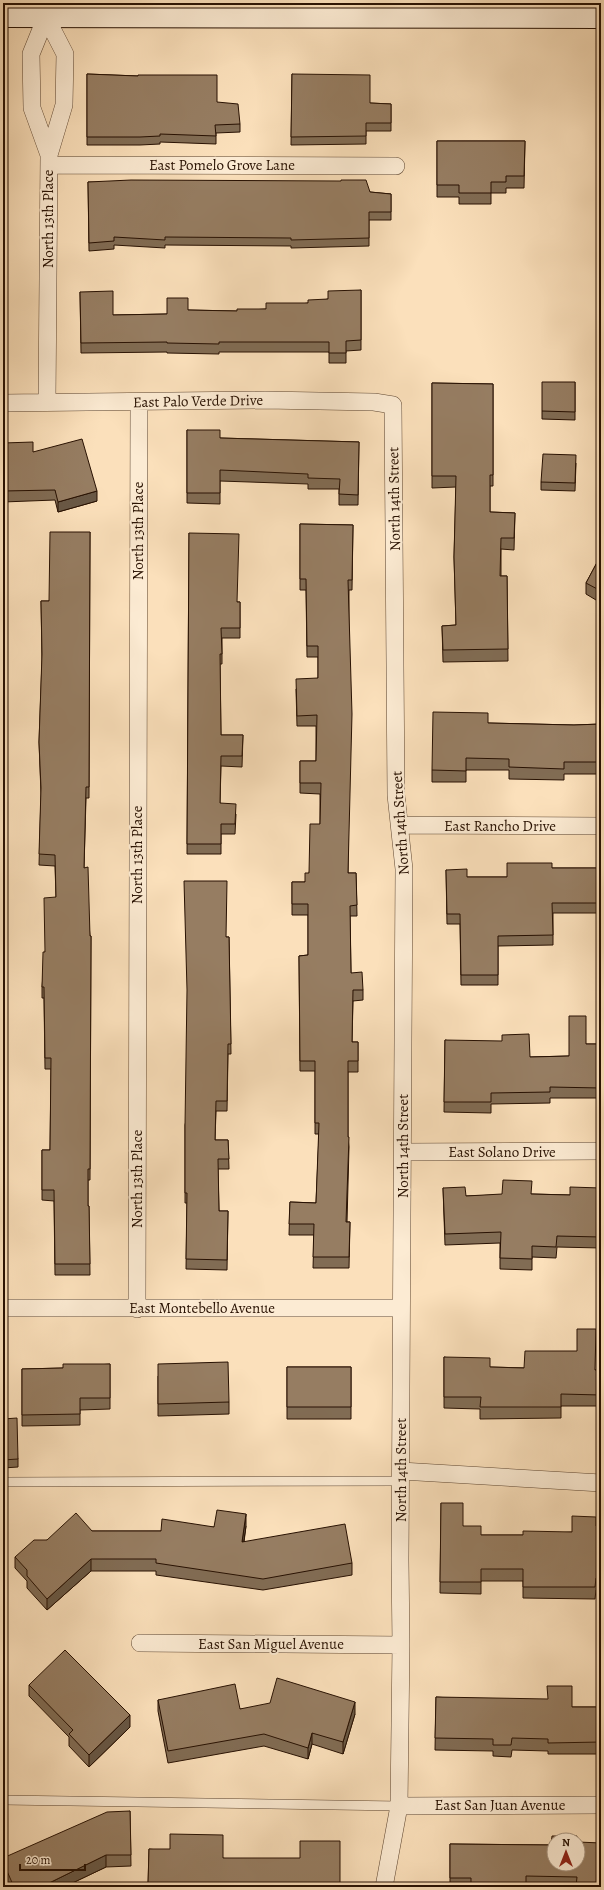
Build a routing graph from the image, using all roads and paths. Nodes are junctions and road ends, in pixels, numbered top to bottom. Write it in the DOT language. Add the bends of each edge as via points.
graph roads {
  1 [pos="3,16"];
  2 [pos="46,17"];
  3 [pos="601,17"];
  4 [pos="49,160"];
  5 [pos="396,166"];
  6 [pos="47,402"];
  7 [pos="139,402"];
  8 [pos="3,403"];
  9 [pos="393,405"];
  10 [pos="400,825"];
  11 [pos="601,826"];
  12 [pos="601,1151"];
  13 [pos="403,1152"];
  14 [pos="3,1308"];
  15 [pos="401,1308"];
  16 [pos="137,1309"];
  17 [pos="401,1476"];
  18 [pos="3,1482"];
  19 [pos="601,1483"];
  20 [pos="140,1643"];
  21 [pos="401,1644"];
  22 [pos="3,1800"];
  23 [pos="601,1805"];
  24 [pos="399,1806"];
  25 [pos="384,1887"];
  1 -- 2 [label="main road"];
  2 -- 3 [label="main road"];
  2 -- 4 [label="street, North 13th Place" via="31,54 32,108"];
  2 -- 4 [label="street, North 13th Place" via="65,54 64,105"];
  4 -- 5 [label="street, East Pomelo Grove Lane"];
  4 -- 6 [label="street, North 13th Place"];
  6 -- 7 [label="street, East Palo Verde Drive"];
  6 -- 8 [label="street, East Palo Verde Drive"];
  7 -- 9 [label="street, East Palo Verde Drive" via="265,400 374,402"];
  7 -- 16 [label="street, North 13th Place"];
  9 -- 10 [label="street, North 14th Street" via="396,795"];
  10 -- 11 [label="street, East Rancho Drive"];
  10 -- 13 [label="street, North 14th Street" via="404,869"];
  12 -- 13 [label="street, East Solano Drive"];
  13 -- 15 [label="street, North 14th Street"];
  14 -- 16 [label="street, East Montebello Avenue"];
  15 -- 16 [label="street, East Montebello Avenue"];
  15 -- 17 [label="street, North 14th Street"];
  17 -- 18 [label="lane"];
  17 -- 19 [label="street"];
  17 -- 21 [label="street, North 14th Street"];
  20 -- 21 [label="street, East San Miguel Avenue"];
  21 -- 24 [label="street, North 14th Street"];
  22 -- 24 [label="lane"];
  23 -- 24 [label="street, East San Juan Avenue"];
  24 -- 25 [label="street, North 14th Street"];
}
